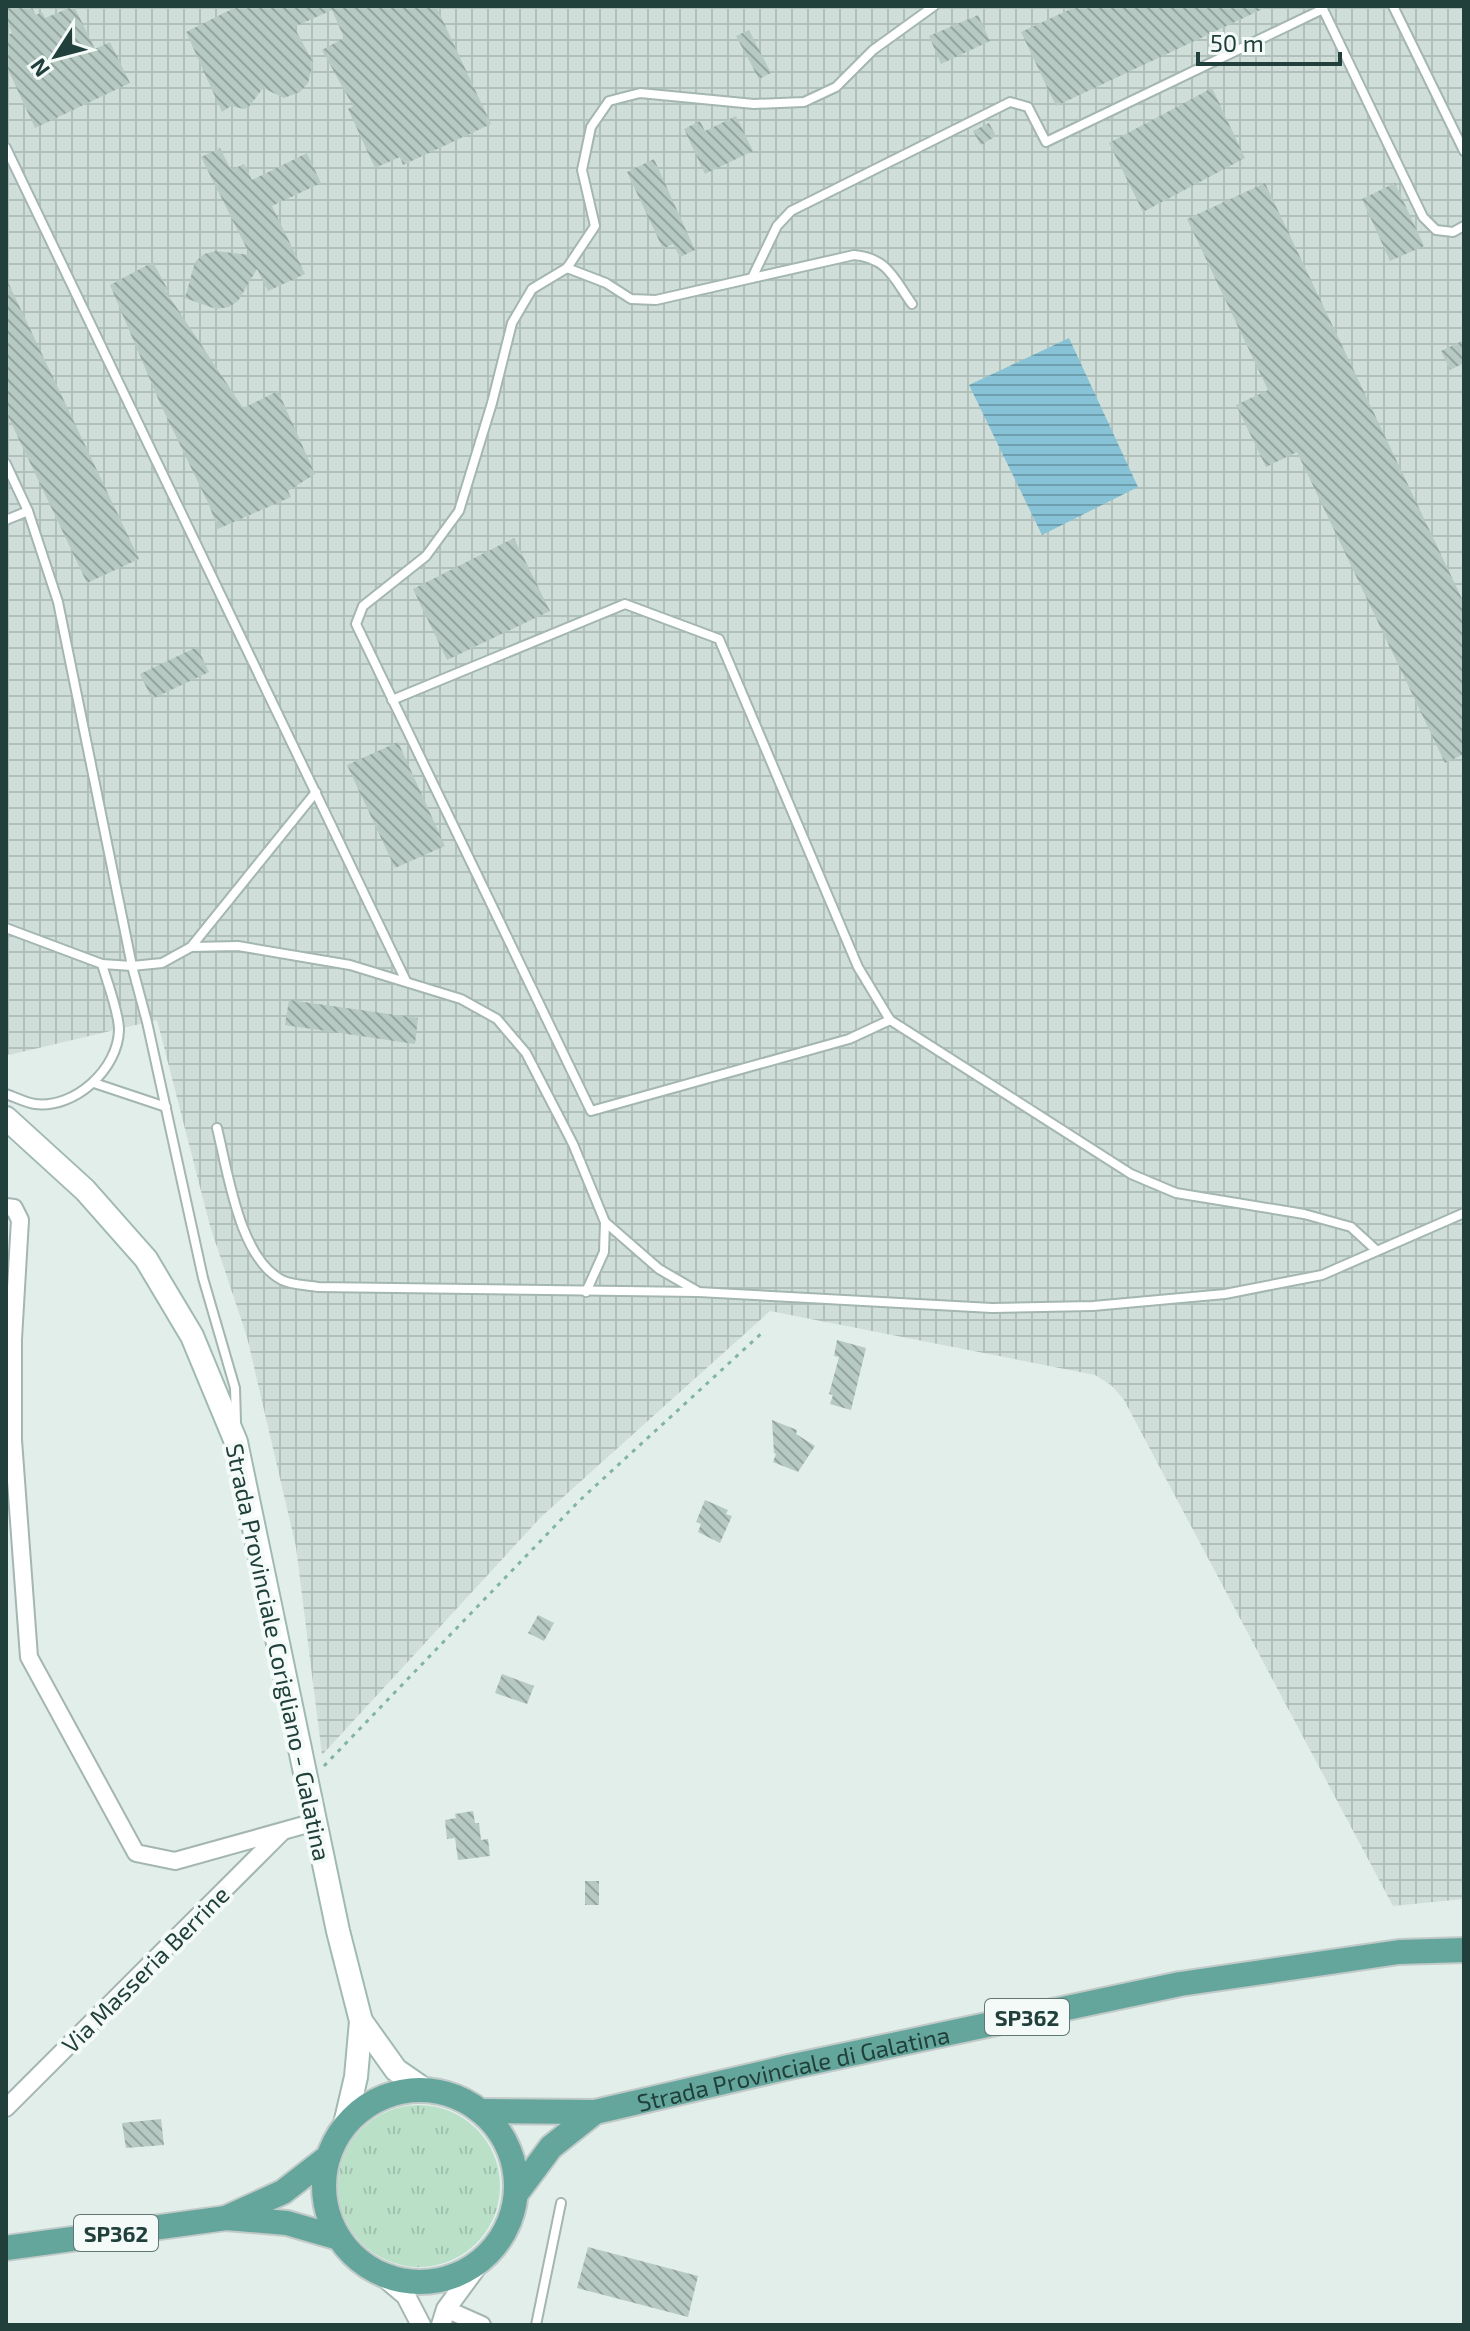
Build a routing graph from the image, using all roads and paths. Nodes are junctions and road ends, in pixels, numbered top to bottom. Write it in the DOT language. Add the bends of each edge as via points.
graph roads {
  1 [pos="934,6"];
  2 [pos="1393,6"];
  3 [pos="1322,7"];
  4 [pos="6,148"];
  5 [pos="1464,151"];
  6 [pos="1464,226"];
  7 [pos="567,268"];
  8 [pos="752,278"];
  9 [pos="912,304"];
  10 [pos="6,464"];
  11 [pos="28,511"];
  12 [pos="6,520"];
  13 [pos="392,700"];
  14 [pos="316,792"];
  15 [pos="6,928"];
  16 [pos="191,947"];
  17 [pos="102,964"];
  18 [pos="132,966"];
  19 [pos="406,981"];
  20 [pos="890,1020"];
  21 [pos="94,1083"];
  22 [pos="6,1094"];
  23 [pos="166,1107"];
  24 [pos="6,1118"];
  25 [pos="217,1128"];
  26 [pos="6,1207"];
  27 [pos="1464,1213"];
  28 [pos="605,1222"];
  29 [pos="1376,1250"];
  30 [pos="586,1292"];
  31 [pos="698,1292"];
  32 [pos="763,1332"];
  33 [pos="236,1442"];
  34 [pos="307,1783"];
  35 [pos="315,1822"];
  36 [pos="284,1830"];
  37 [pos="1464,1950"];
  38 [pos="361,2021"];
  39 [pos="425,2090"];
  40 [pos="6,2108"];
  41 [pos="480,2111"];
  42 [pos="595,2112"];
  43 [pos="345,2124"];
  44 [pos="328,2157"];
  45 [pos="516,2194"];
  46 [pos="561,2203"];
  47 [pos="226,2218"];
  48 [pos="339,2238"];
  49 [pos="6,2248"];
  50 [pos="482,2260"];
  51 [pos="379,2273"];
  52 [pos="443,2317"];
  53 [pos="421,2325"];
  54 [pos="482,2325"];
  55 [pos="536,2325"];
  1 -- 7 [label="lane" via="873,50 836,87 804,102 754,104 640,93 609,101 591,127 582,170 595,226"];
  2 -- 5 [label="lane"];
  3 -- 6 [label="lane" via="1423,217 1436,230 1453,232"];
  3 -- 8 [label="lane" via="1046,142 1028,107 1010,102 791,211 777,226"];
  4 -- 14 [label="lane"];
  7 -- 8 [label="lane" via="631,299 656,300"];
  7 -- 13 [label="lane" via="532,289 512,323 459,511 426,556 363,606 356,624"];
  8 -- 9 [label="lane" via="854,255 872,256 887,267"];
  10 -- 11 [label="lane"];
  11 -- 12 [label="lane"];
  11 -- 18 [label="lane" via="58,602"];
  13 -- 20 [label="lane" via="591,1111 849,1039"];
  13 -- 20 [label="lane" via="625,604 719,639 858,967"];
  14 -- 16 [label="lane"];
  14 -- 19 [label="lane"];
  15 -- 17 [label="lane"];
  16 -- 18 [label="lane" via="162,963"];
  16 -- 19 [label="lane" via="238,946 350,965"];
  17 -- 18 [label="lane"];
  17 -- 21 [label="lane" via="119,1028 116,1047"];
  18 -- 23 [label="lane"];
  19 -- 28 [label="lane" via="461,999 497,1019 526,1053 573,1144"];
  20 -- 29 [label="lane" via="1131,1174 1176,1193 1351,1227"];
  21 -- 22 [label="lane" via="66,1099 36,1104"];
  21 -- 23 [label="lane"];
  23 -- 33 [label="lane" via="203,1278 235,1388"];
  24 -- 33 [label="main road, Strada Provinciale Corigliano - Galatina" via="85,1190 146,1259 192,1336"];
  25 -- 30 [label="lane" via="255,1257 282,1281 318,1287"];
  26 -- 36 [label="street" via="14,1208 20,1220 13,1440 29,1657 136,1853 175,1861"];
  27 -- 29 [label="lane"];
  28 -- 30 [label="lane" via="604,1252"];
  28 -- 31 [label="lane" via="659,1269"];
  29 -- 31 [label="lane" via="1308,1278 1225,1294 1093,1306 992,1308"];
  30 -- 31 [label="lane"];
  32 -- 34 [label="path" via="579,1501"];
  33 -- 34 [label="main road, Strada Provinciale Corigliano - Galatina"];
  34 -- 35 [label="main road, Strada Provinciale Corigliano - Galatina"];
  35 -- 36 [label="street"];
  35 -- 38 [label="main road, Strada Provinciale Corigliano - Galatina"];
  36 -- 40 [label="street, Via Masseria Berrine"];
  37 -- 42 [label="main road, Strada Provinciale di Galatina / SP362" via="1399,1952 1180,1984"];
  38 -- 39 [label="main road, Strada Provinciale Corigliano - Galatina" via="396,2070"];
  38 -- 43 [label="main road, Strada Provinciale Corigliano - Galatina"];
  39 -- 41 [label="main road, Strada Provinciale di Galatina / SP362" via="454,2096"];
  39 -- 43 [label="main road, Strada Provinciale di Galatina / SP362" via="395,2093 368,2105"];
  41 -- 42 [label="main road, Strada Provinciale di Galatina / SP362"];
  41 -- 45 [label="main road, Strada Provinciale di Galatina / SP362" via="501,2134 513,2163"];
  42 -- 45 [label="main road, Strada Provinciale di Galatina / SP362" via="551,2147"];
  43 -- 44 [label="main road, Strada Provinciale di Galatina / SP362"];
  44 -- 47 [label="main road, Strada Provinciale di Galatina / SP362" via="283,2192"];
  44 -- 48 [label="main road, Strada Provinciale di Galatina / SP362" via="323,2185"];
  45 -- 50 [label="main road, Strada Provinciale di Galatina / SP362" via="499,2242"];
  46 -- 55 [label="lane"];
  47 -- 48 [label="main road, Strada Provinciale di Galatina / SP362" via="287,2223"];
  47 -- 49 [label="main road, Strada Provinciale di Galatina / SP362"];
  48 -- 51 [label="main road, Strada Provinciale di Galatina / SP362" via="356,2259"];
  50 -- 51 [label="main road, Strada Provinciale di Galatina / SP362" via="458,2275 432,2282"];
  50 -- 52 [label="street"];
  51 -- 53 [label="street" via="406,2296"];
  52 -- 54 [label="street"];
}
